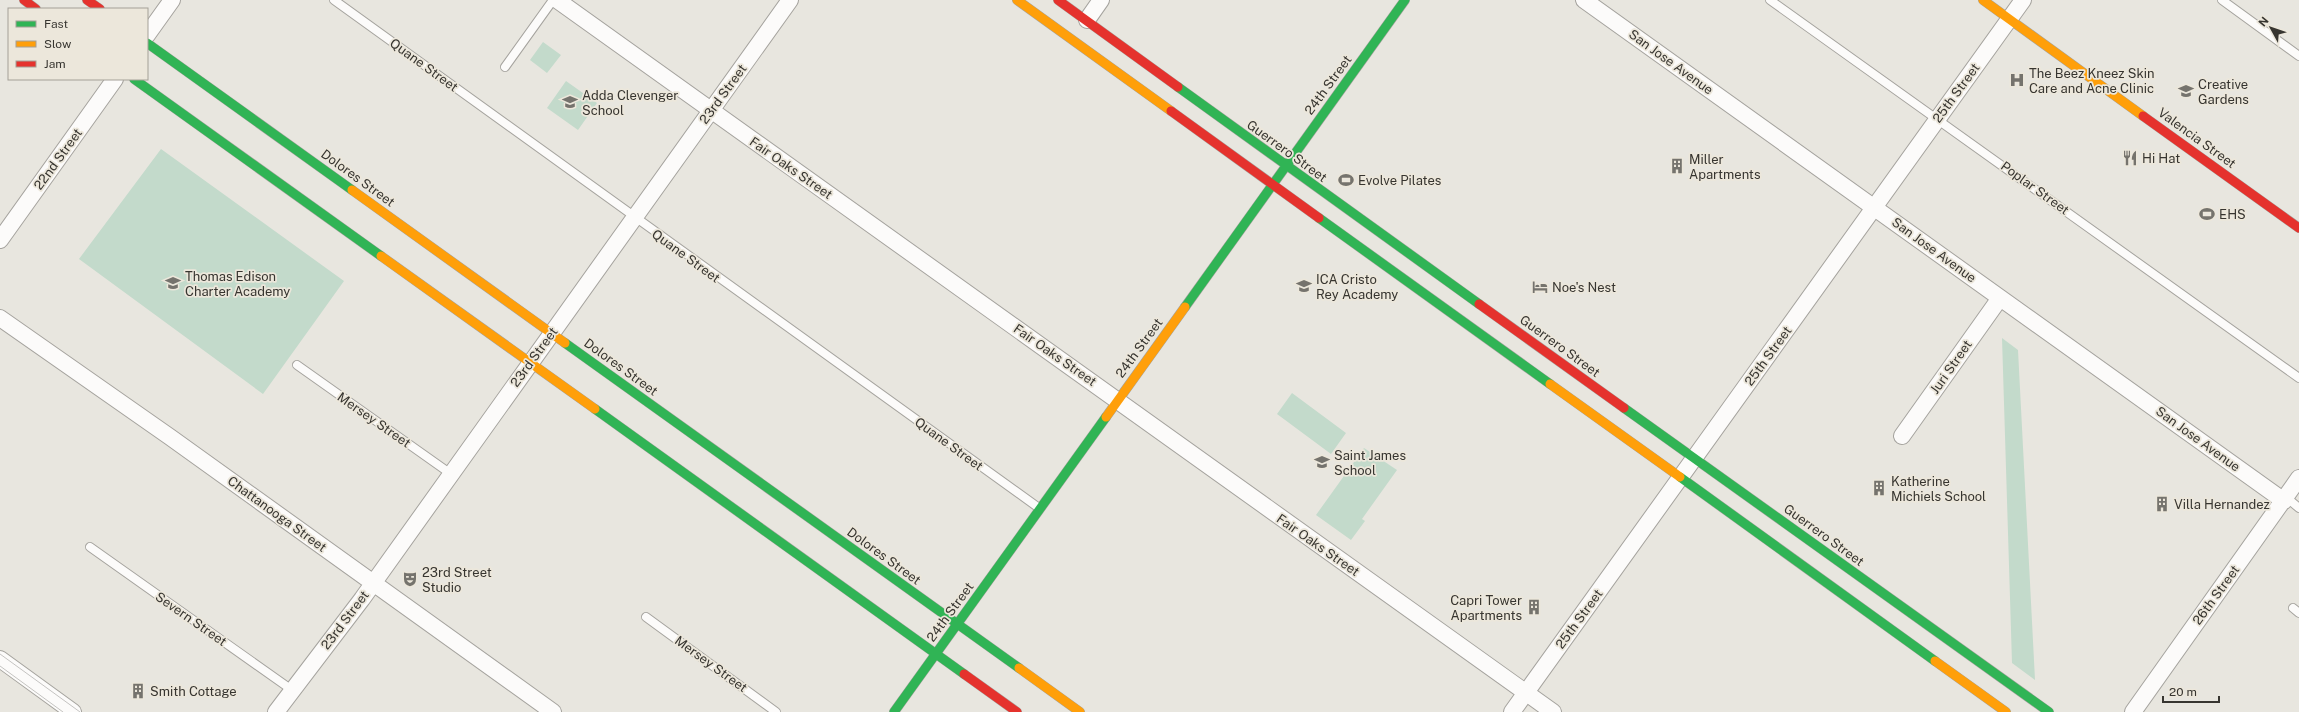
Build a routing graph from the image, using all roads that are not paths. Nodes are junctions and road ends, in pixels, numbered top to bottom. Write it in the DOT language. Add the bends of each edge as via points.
graph roads {
  1 [pos="24,0"];
  2 [pos="87,0"];
  3 [pos="172,0"];
  4 [pos="334,0"];
  5 [pos="554,0"];
  6 [pos="557,0"];
  7 [pos="790,0"];
  8 [pos="1017,0"];
  9 [pos="1058,0"];
  10 [pos="1101,0"];
  11 [pos="1405,0"];
  12 [pos="1584,0"];
  13 [pos="1770,0"];
  14 [pos="1983,0"];
  15 [pos="2023,0"];
  16 [pos="2222,0"];
  17 [pos="35,8"];
  18 [pos="99,8"];
  19 [pos="2009,19"];
  20 [pos="1087,20"];
  21 [pos="148,34"];
  22 [pos="148,44"];
  23 [pos="2299,56"];
  24 [pos="505,67"];
  25 [pos="114,80"];
  26 [pos="135,80"];
  27 [pos="711,111"];
  28 [pos="1938,118"];
  29 [pos="1286,166"];
  30 [pos="1272,185"];
  31 [pos="1874,207"];
  32 [pos="634,218"];
  33 [pos="2299,228"];
  34 [pos="0,240"];
  35 [pos="2000,298"];
  36 [pos="0,318"];
  37 [pos="551,333"];
  38 [pos="530,363"];
  39 [pos="297,365"];
  40 [pos="2299,378"];
  41 [pos="1117,401"];
  42 [pos="1902,436"];
  43 [pos="1694,458"];
  44 [pos="451,474"];
  45 [pos="1680,478"];
  46 [pos="2299,478"];
  47 [pos="2285,499"];
  48 [pos="2299,508"];
  49 [pos="1040,509"];
  50 [pos="90,547"];
  51 [pos="373,582"];
  52 [pos="646,617"];
  53 [pos="957,624"];
  54 [pos="936,654"];
  55 [pos="0,659"];
  56 [pos="292,690"];
  57 [pos="1526,693"];
  58 [pos="73,712"];
  59 [pos="276,712"];
  60 [pos="553,712"];
  61 [pos="776,712"];
  62 [pos="894,712"];
  63 [pos="1017,712"];
  64 [pos="1080,712"];
  65 [pos="1512,712"];
  66 [pos="1553,712"];
  67 [pos="2006,712"];
  68 [pos="2049,712"];
  69 [pos="2133,712"];
  1 -- 17 [label="main road"];
  2 -- 18 [label="main road"];
  3 -- 21 [label="street"];
  4 -- 32 [label="lane, Quane Street"];
  5 -- 24 [label="lane"];
  6 -- 27 [label="street, Fair Oaks Street"];
  7 -- 27 [label="street, 23rd Street"];
  8 -- 30 [label="main road"];
  9 -- 20 [label="main road, Guerrero Street"];
  10 -- 20 [label="street"];
  11 -- 29 [label="main road, 24th Street"];
  12 -- 31 [label="street, San Jose Avenue"];
  13 -- 28 [label="lane, Poplar Street"];
  14 -- 19 [label="main road, Valencia Street"];
  15 -- 19 [label="street, 25th Street"];
  16 -- 23 [label="lane"];
  19 -- 28 [label="street, 25th Street"];
  19 -- 33 [label="main road, Valencia Street"];
  20 -- 29 [label="main road, Guerrero Street"];
  22 -- 37 [label="main road, Dolores Street"];
  25 -- 34 [label="street, 22nd Street"];
  26 -- 38 [label="main road"];
  27 -- 32 [label="street, 23rd Street"];
  27 -- 41 [label="street, Fair Oaks Street"];
  28 -- 31 [label="street, 25th Street"];
  28 -- 40 [label="lane, Poplar Street"];
  29 -- 30 [label="main road, 24th Street"];
  29 -- 43 [label="main road, Guerrero Street"];
  30 -- 41 [label="main road, 24th Street"];
  30 -- 45 [label="main road"];
  31 -- 35 [label="street, San Jose Avenue"];
  31 -- 43 [label="street, 25th Street"];
  32 -- 37 [label="street, 23rd Street"];
  32 -- 49 [label="lane, Quane Street"];
  35 -- 42 [label="street, Juri Street"];
  35 -- 47 [label="street, San Jose Avenue"];
  36 -- 51 [label="street, Chattanooga Street"];
  37 -- 38 [label="street, 23rd Street"];
  37 -- 53 [label="main road, Dolores Street"];
  38 -- 44 [label="street, 23rd Street"];
  38 -- 54 [label="main road"];
  39 -- 44 [label="lane, Mersey Street"];
  41 -- 49 [label="main road, 24th Street"];
  41 -- 57 [label="street, Fair Oaks Street"];
  43 -- 45 [label="street, 25th Street"];
  43 -- 68 [label="main road, Guerrero Street"];
  44 -- 51 [label="street, 23rd Street"];
  45 -- 57 [label="street, 25th Street"];
  45 -- 67 [label="main road"];
  46 -- 47 [label="street, 26th Street"];
  47 -- 48 [label="lane"];
  47 -- 69 [label="street, 26th Street"];
  49 -- 53 [label="main road, 24th Street"];
  50 -- 56 [label="lane, Severn Street"];
  51 -- 56 [label="street, 23rd Street"];
  51 -- 60 [label="street, Chattanooga Street"];
  52 -- 61 [label="lane, Mersey Street"];
  53 -- 54 [label="main road, 24th Street"];
  53 -- 64 [label="main road, Dolores Street"];
  54 -- 62 [label="main road, 24th Street"];
  54 -- 63 [label="main road"];
  55 -- 58 [label="street"];
  56 -- 59 [label="street, 23rd Street"];
  57 -- 65 [label="street, 25th Street"];
  57 -- 66 [label="street, Fair Oaks Street"];
}
